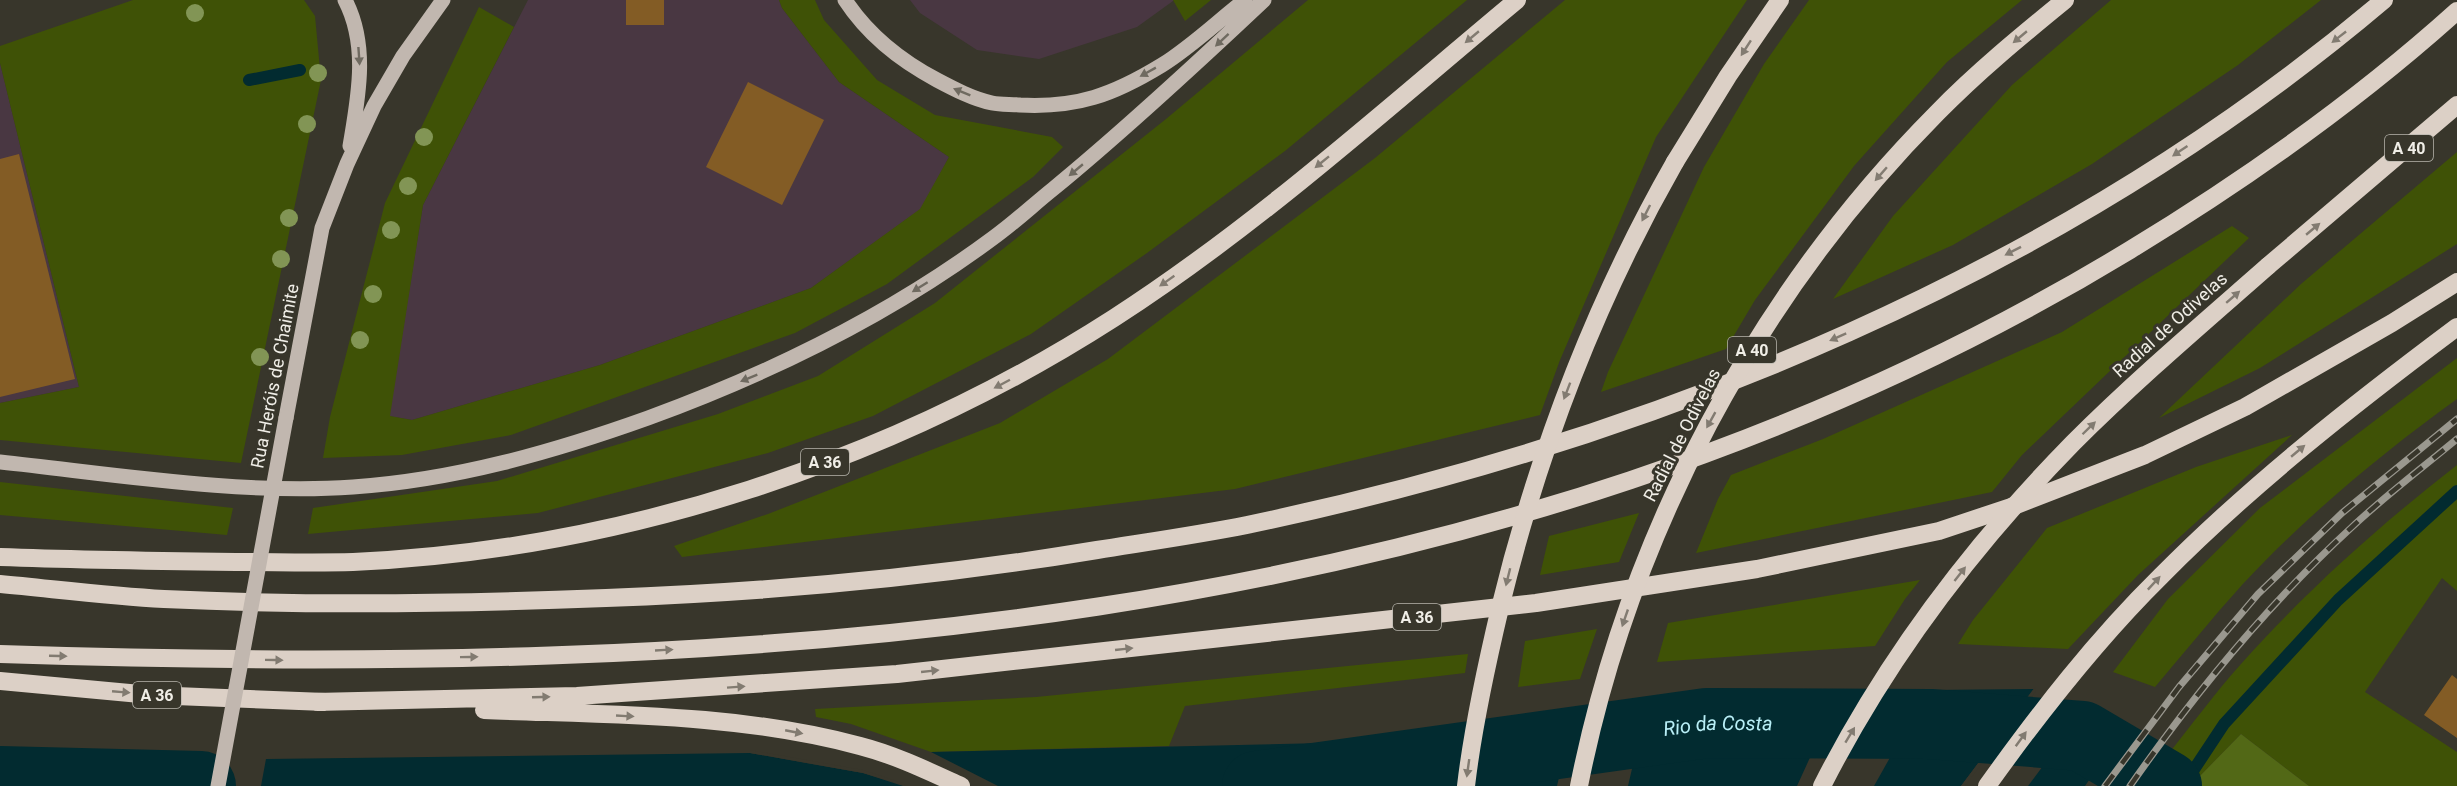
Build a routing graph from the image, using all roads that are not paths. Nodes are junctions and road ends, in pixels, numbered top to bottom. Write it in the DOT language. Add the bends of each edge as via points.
graph roads {
  1 [pos="345,0"];
  2 [pos="443,0"];
  3 [pos="845,0"];
  4 [pos="1245,0"];
  5 [pos="1264,0"];
  6 [pos="1517,0"];
  7 [pos="1780,0"];
  8 [pos="2065,0"];
  9 [pos="2384,0"];
  10 [pos="2457,11"];
  11 [pos="2457,105"];
  12 [pos="2457,117"];
  13 [pos="346,164"];
  14 [pos="2360,190"];
  15 [pos="2457,282"];
  16 [pos="2457,327"];
  17 [pos="0,462"];
  18 [pos="0,557"];
  19 [pos="0,584"];
  20 [pos="0,654"];
  21 [pos="0,681"];
  22 [pos="315,702"];
  23 [pos="218,786"];
  24 [pos="961,786"];
  25 [pos="1466,786"];
  26 [pos="1579,786"];
  27 [pos="1822,786"];
  28 [pos="1987,786"];
  1 -- 13 [label="main road, one-way" via="358,42 361,79"];
  2 -- 13 [label="main road, Rua Heróis de Chaimite" via="403,56"];
  4 -- 3 [label="main road, one-way" via="1163,64 1118,89 1080,103 1038,106 992,103 917,69 885,46"];
  5 -- 17 [label="main road, one-way" via="1158,99 993,238 926,283 842,334 765,372 606,433 526,458 373,486 249,487"];
  6 -- 18 [label="highway, A 36, one-way" via="1248,221 1116,316 973,399 822,463 662,515 596,531 437,555 353,562"];
  7 -- 25 [label="highway, one-way, bridge" via="1675,162 1621,263 1584,345 1530,496 1505,587 1481,691"];
  8 -- 26 [label="highway, Radial de Odivelas / A 40, one-way, bridge" via="1976,75 1895,158 1813,258 1748,356 1706,429 1643,564 1589,734"];
  9 -- 19 [label="highway, one-way" via="2292,73 2154,169 2090,209 1923,297 1774,366 1673,404 1368,497 1243,526 1033,561 911,577 665,596 452,604 260,603"];
  20 -- 10 [label="highway, one-way" via="290,660 497,657 883,635 1012,620 1210,589 1324,567 1454,534 1578,498 1773,429 1862,391 2016,315 2094,272 2300,139"];
  11 -- 14 [label="highway, Radial de Odivelas / A 40"];
  12 -- 14 [label="highway"];
  13 -- 23 [label="main road, Rua Heróis de Chaimite, bridge" via="322,228"];
  27 -- 14 [label="highway, Radial de Odivelas / A 40, one-way, bridge" via="1882,681 1926,617 2023,499 2132,386"];
  22 -- 15 [label="highway, A 36, one-way" via="577,696 886,675 1536,603 1769,567 1939,531 2145,455 2264,396"];
  28 -- 16 [label="highway, one-way" via="2068,678 2160,576 2254,489"];
  21 -- 22 [label="highway, A 36, one-way" via="151,695"];
  22 -- 24 [label="highway, one-way" via="737,722 861,746 902,759"];
}
